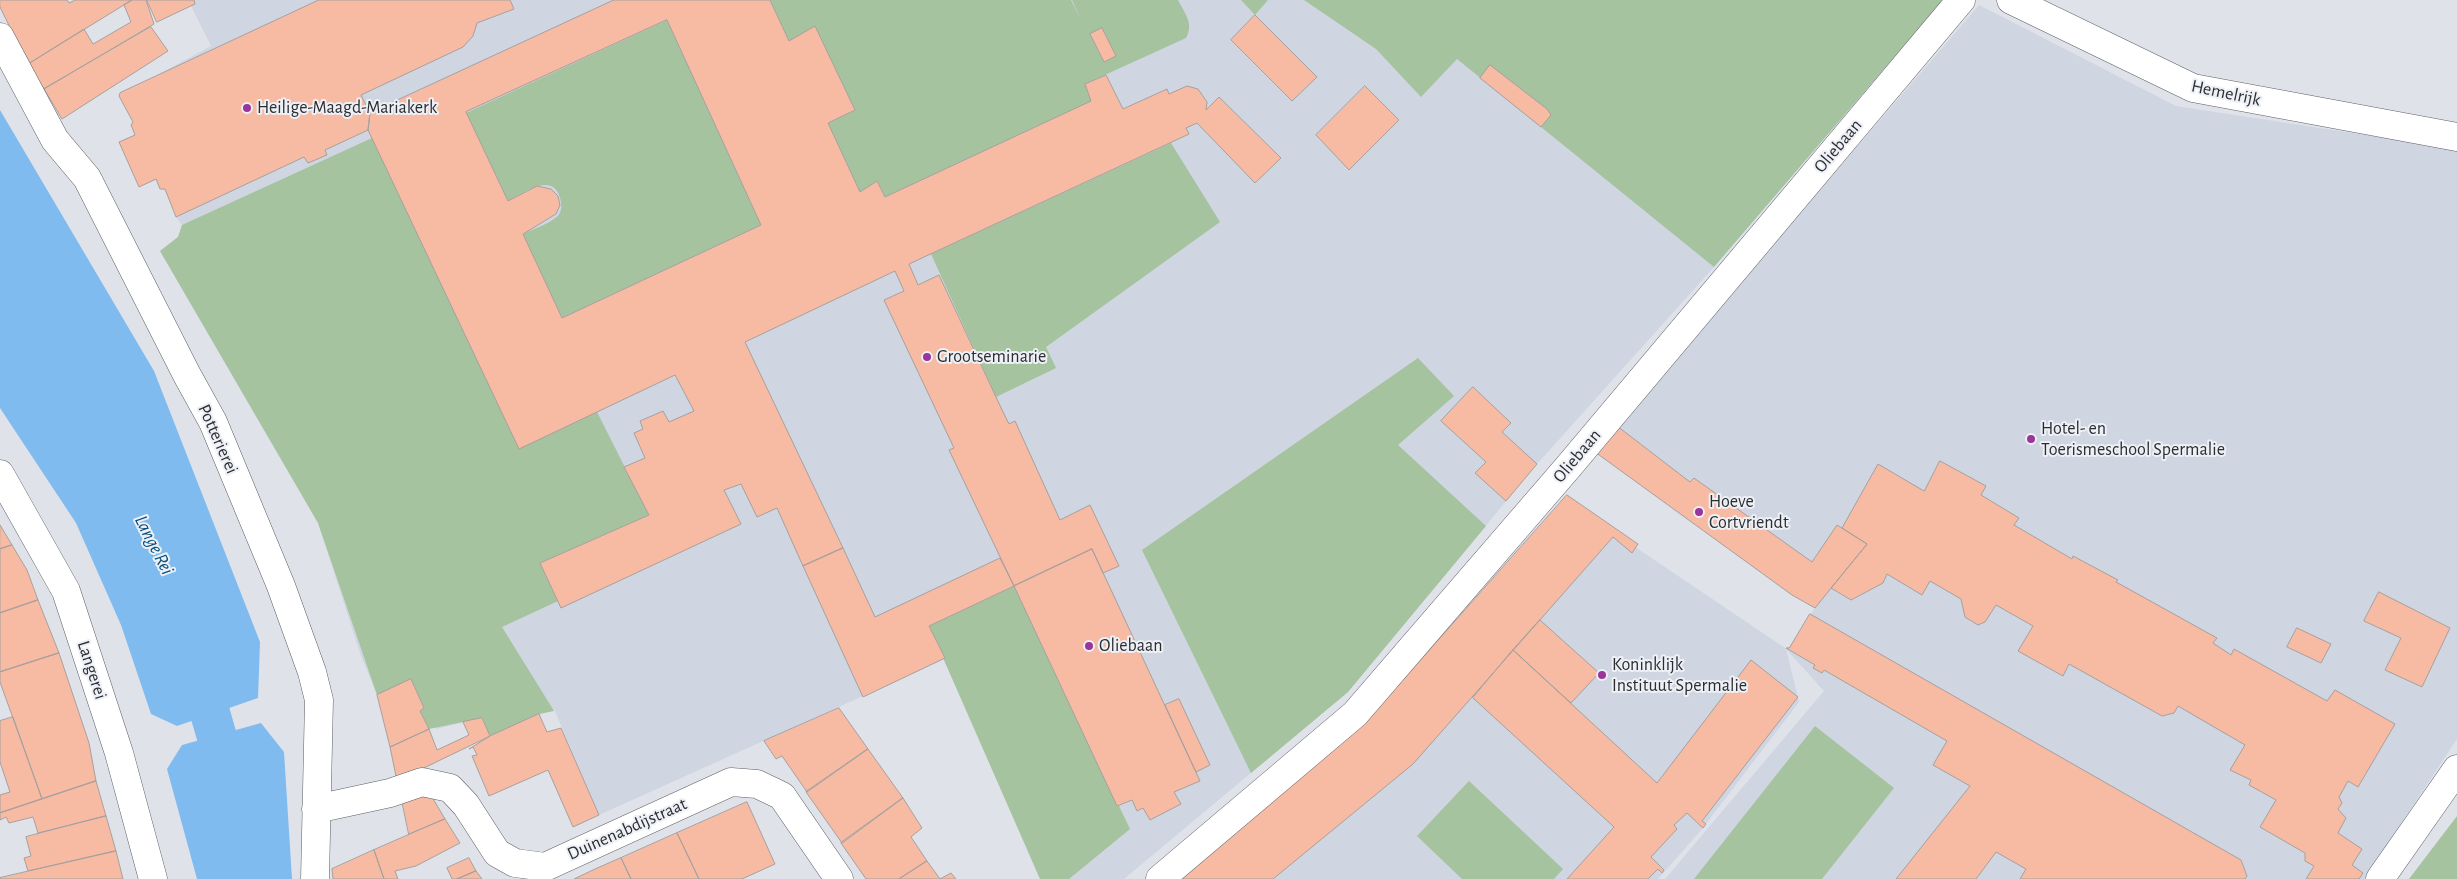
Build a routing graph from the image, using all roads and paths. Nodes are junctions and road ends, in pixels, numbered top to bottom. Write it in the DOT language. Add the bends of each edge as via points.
graph roads {
  1 [pos="1961,0"];
  2 [pos="2011,0"];
  3 [pos="0,37"];
  4 [pos="2457,137"];
  5 [pos="0,474"];
  6 [pos="2457,769"];
  7 [pos="316,809"];
  8 [pos="153,879"];
  9 [pos="315,879"];
  10 [pos="839,879"];
  11 [pos="1160,879"];
  12 [pos="2380,879"];
  1 -- 11 [label="street, Oliebaan" via="1569,466 1355,714"];
  2 -- 4 [label="street, Hemelrijk" via="2192,88"];
  3 -- 7 [label="street, Potterierei" via="55,140 87,178 213,422 281,586 319,700"];
  5 -- 8 [label="street, Langerei" via="66,591 119,753"];
  6 -- 12 [label="street"];
  7 -- 9 [label="street, Potterierei"];
  7 -- 10 [label="street, Duinenabdijstraat" via="390,793 422,782 450,788 466,805 497,852 515,863 544,867 731,782 756,784 782,796"];
}
